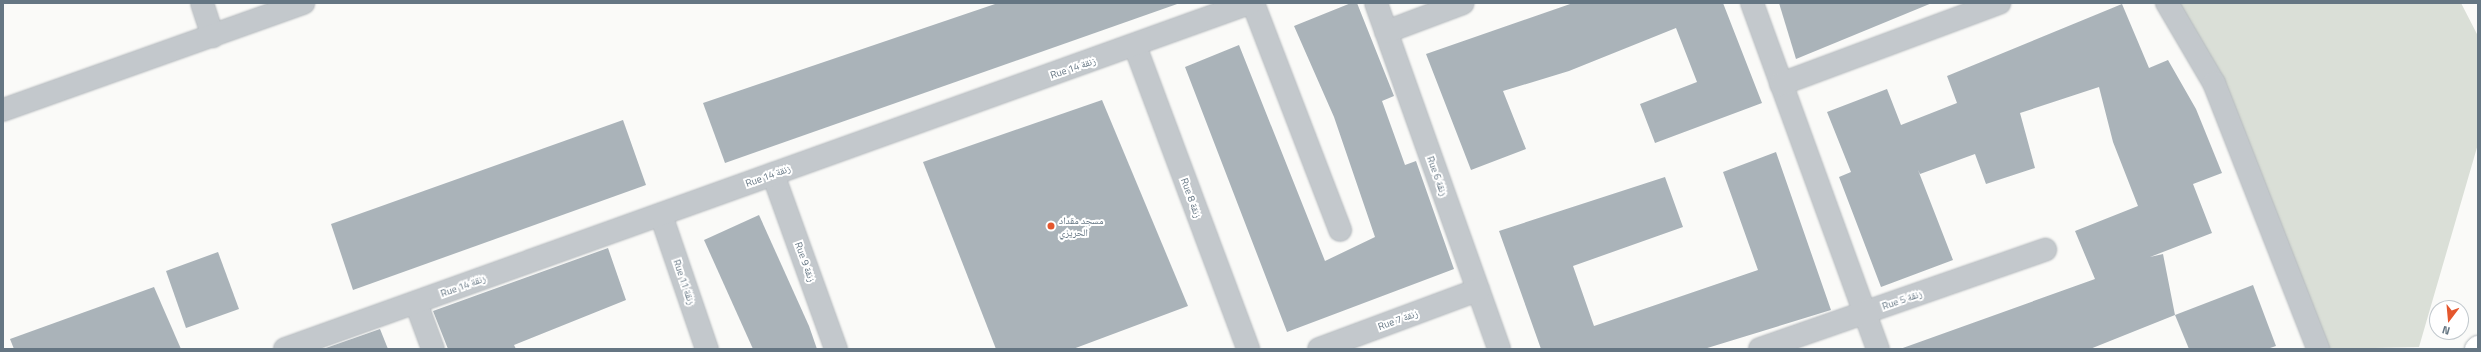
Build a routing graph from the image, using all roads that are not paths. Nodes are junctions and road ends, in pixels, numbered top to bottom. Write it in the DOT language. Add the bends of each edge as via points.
graph roads {
  1 [pos="202,3"];
  2 [pos="303,3"];
  3 [pos="1252,3"];
  4 [pos="1376,3"];
  5 [pos="1463,3"];
  6 [pos="1752,3"];
  7 [pos="1999,3"];
  8 [pos="2167,3"];
  9 [pos="1386,32"];
  10 [pos="213,36"];
  11 [pos="1135,46"];
  12 [pos="1781,84"];
  13 [pos="3,110"];
  14 [pos="773,174"];
  15 [pos="661,215"];
  16 [pos="1340,230"];
  17 [pos="2045,250"];
  18 [pos="1478,290"];
  19 [pos="416,303"];
  20 [pos="1865,312"];
  21 [pos="285,349"];
  22 [pos="433,349"];
  23 [pos="707,349"];
  24 [pos="836,349"];
  25 [pos="1248,349"];
  26 [pos="1319,349"];
  27 [pos="1499,349"];
  28 [pos="1760,349"];
  29 [pos="1878,349"];
  30 [pos="2318,349"];
  1 -- 10 [label="street"];
  2 -- 10 [label="street"];
  3 -- 11 [label="street, Rue 14 زنقة"];
  3 -- 16 [label="street"];
  4 -- 9 [label="street, Rue 6 زنقة"];
  5 -- 9 [label="street"];
  6 -- 12 [label="street"];
  7 -- 12 [label="street"];
  8 -- 30 [label="street" via="2214,83"];
  9 -- 18 [label="street, Rue 6 زنقة"];
  10 -- 13 [label="street"];
  11 -- 14 [label="street, Rue 14 زنقة"];
  11 -- 25 [label="street, Rue 8 زنقة"];
  12 -- 20 [label="street"];
  14 -- 15 [label="street, Rue 14 زنقة"];
  14 -- 24 [label="street, Rue 9 زنقة"];
  15 -- 19 [label="street, Rue 14 زنقة"];
  15 -- 23 [label="street, Rue 11 زنقة"];
  17 -- 20 [label="street, Rue 5 زنقة"];
  18 -- 26 [label="street, Rue 7 زنقة"];
  18 -- 27 [label="street, Rue 6 زنقة"];
  19 -- 21 [label="street, Rue 14 زنقة"];
  19 -- 22 [label="street"];
  20 -- 28 [label="street, Rue 5 زنقة"];
  20 -- 29 [label="street"];
}
